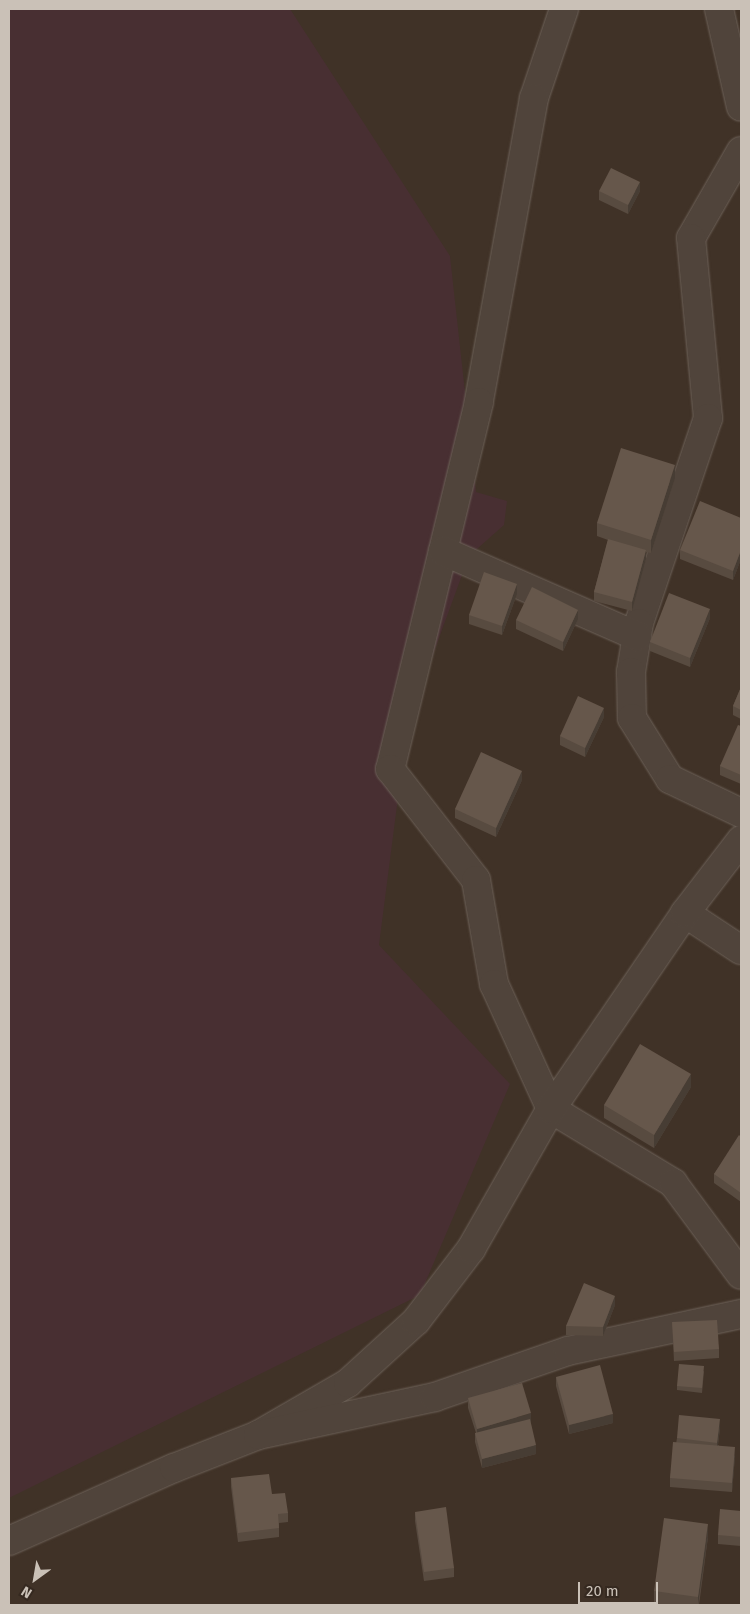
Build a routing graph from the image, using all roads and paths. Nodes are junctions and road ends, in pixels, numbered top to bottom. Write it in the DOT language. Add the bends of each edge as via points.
graph roads {
  1 [pos="564,9"];
  2 [pos="719,9"];
  3 [pos="741,107"];
  4 [pos="741,151"];
  5 [pos="443,551"];
  6 [pos="637,636"];
  7 [pos="741,813"];
  8 [pos="741,840"];
  9 [pos="684,913"];
  10 [pos="741,950"];
  11 [pos="551,1109"];
  12 [pos="741,1275"];
  13 [pos="741,1314"];
  14 [pos="258,1435"];
  15 [pos="9,1541"];
  1 -- 5 [label="street" via="534,98 479,402"];
  2 -- 3 [label="street"];
  4 -- 6 [label="street" via="691,238 708,418"];
  5 -- 6 [label="street"];
  5 -- 11 [label="street" via="390,769 476,880 494,984"];
  6 -- 7 [label="street" via="631,672 632,718 670,779"];
  8 -- 9 [label="street"];
  9 -- 10 [label="street"];
  9 -- 11 [label="street"];
  11 -- 12 [label="street" via="673,1183"];
  11 -- 14 [label="street" via="471,1249 416,1321 348,1383"];
  13 -- 14 [label="street" via="568,1351 435,1397"];
  14 -- 15 [label="street" via="174,1468"];
}
